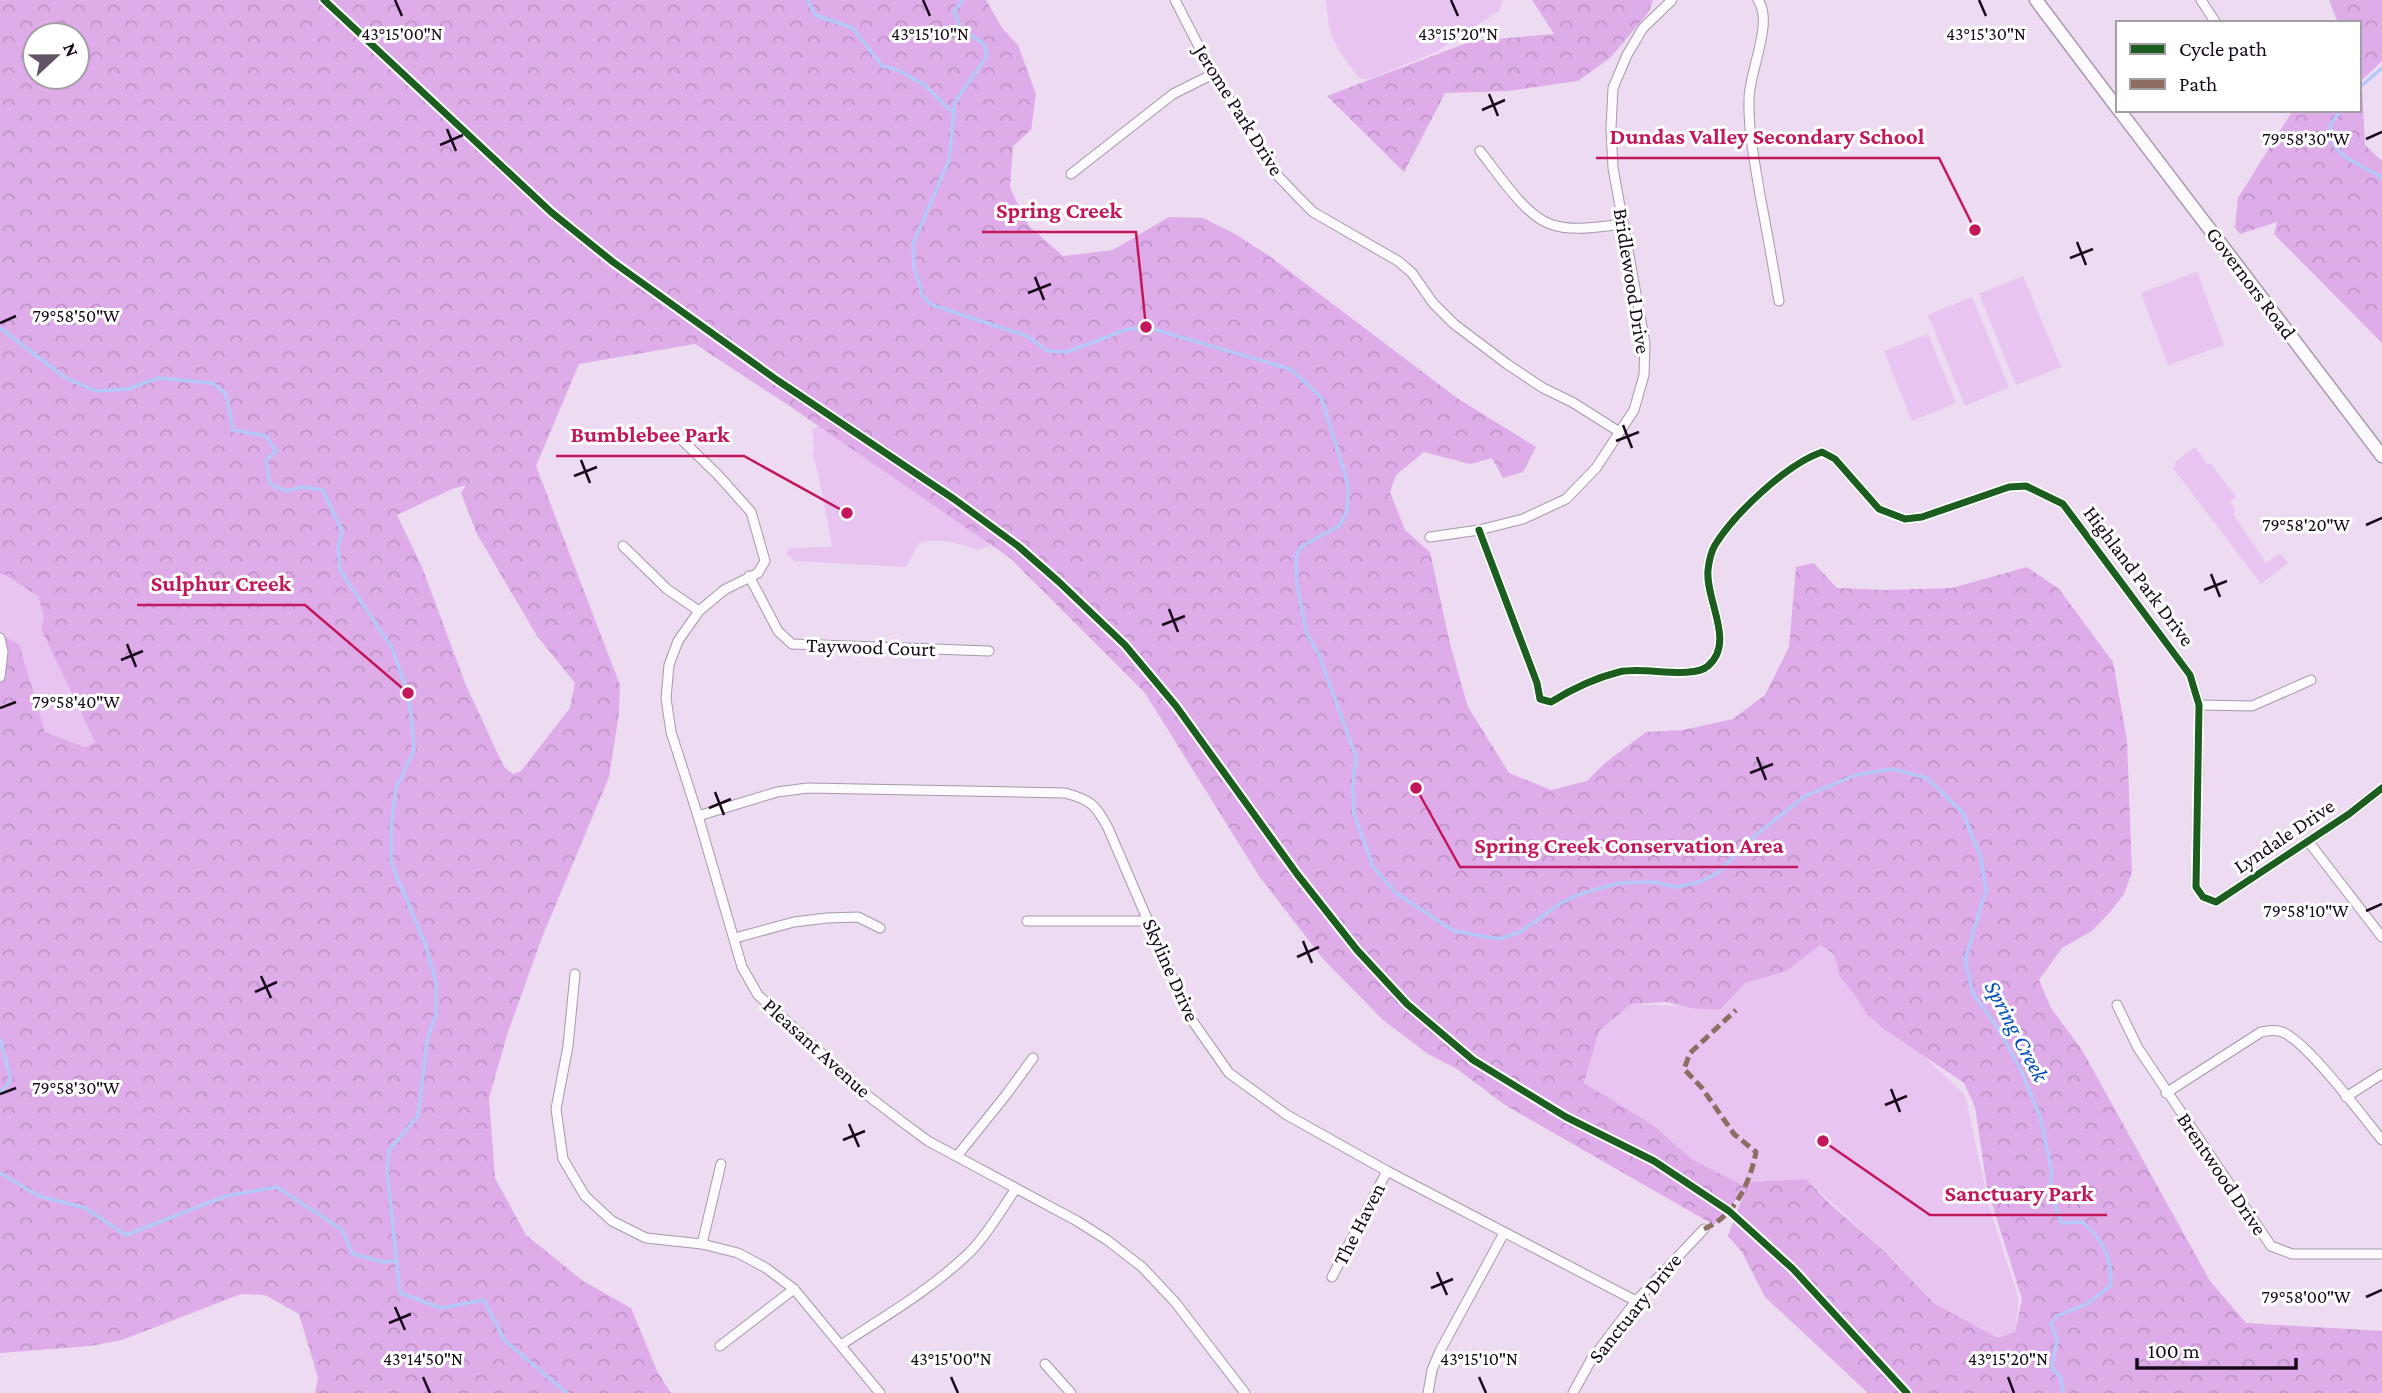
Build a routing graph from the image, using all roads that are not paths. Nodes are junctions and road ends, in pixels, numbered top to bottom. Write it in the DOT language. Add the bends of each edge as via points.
graph roads {
  1 [pos="1175,0"];
  2 [pos="1672,0"];
  3 [pos="1758,0"];
  4 [pos="2036,0"];
  5 [pos="2201,0"];
  6 [pos="2215,21"];
  7 [pos="1213,74"];
  8 [pos="2116,106"];
  9 [pos="2120,112"];
  10 [pos="1480,152"];
  11 [pos="1071,174"];
  12 [pos="1624,224"];
  13 [pos="1779,301"];
  14 [pos="1618,431"];
  15 [pos="681,439"];
  16 [pos="2382,456"];
  17 [pos="1479,530"];
  18 [pos="1430,537"];
  19 [pos="623,546"];
  20 [pos="754,575"];
  21 [pos="699,611"];
  22 [pos="0,638"];
  23 [pos="989,650"];
  24 [pos="0,677"];
  25 [pos="2311,680"];
  26 [pos="2199,705"];
  27 [pos="2382,788"];
  28 [pos="698,816"];
  29 [pos="2308,841"];
  30 [pos="2203,897"];
  31 [pos="1027,921"];
  32 [pos="1149,921"];
  33 [pos="880,928"];
  34 [pos="2382,937"];
  35 [pos="734,938"];
  36 [pos="575,974"];
  37 [pos="2117,1005"];
  38 [pos="1033,1058"];
  39 [pos="2382,1074"];
  40 [pos="2166,1093"];
  41 [pos="2346,1097"];
  42 [pos="2382,1140"];
  43 [pos="957,1156"];
  44 [pos="721,1164"];
  45 [pos="1387,1171"];
  46 [pos="1015,1190"];
  47 [pos="1704,1228"];
  48 [pos="1504,1233"];
  49 [pos="702,1244"];
  50 [pos="2382,1254"];
  51 [pos="1332,1277"];
  52 [pos="794,1289"];
  53 [pos="1636,1301"];
  54 [pos="841,1345"];
  55 [pos="720,1346"];
  56 [pos="1045,1364"];
  57 [pos="880,1393"];
  58 [pos="1071,1393"];
  59 [pos="1245,1393"];
  60 [pos="1428,1393"];
  61 [pos="1573,1393"];
  1 -- 7 [label="street, Jerome Park Drive"];
  2 -- 12 [label="street, Bridlewood Drive" via="1643,28 1613,88 1613,168"];
  3 -- 13 [label="street" via="1765,24 1749,98 1753,154"];
  4 -- 8 [label="main road, Governors Road"];
  5 -- 6 [label="street"];
  7 -- 11 [label="street" via="1173,94"];
  7 -- 14 [label="street, Jerome Park Drive" via="1279,177 1313,212 1398,261 1454,324 1507,364"];
  9 -- 16 [label="main road, Governors Road"];
  10 -- 12 [label="street" via="1543,221 1572,228"];
  12 -- 14 [label="street, Bridlewood Drive" via="1645,343 1644,375 1634,410"];
  14 -- 17 [label="street, Bridlewood Drive" via="1596,468 1566,499 1523,519"];
  15 -- 20 [label="street" via="751,512 765,561"];
  17 -- 18 [label="street, Bridlewood Drive"];
  17 -- 26 [label="street, Highland Park Drive" via="1541,699 1551,702 1620,672 1707,668 1719,652 1707,574 1715,545 1744,509 1805,458 1822,452 1835,459 1879,509 1905,519 2009,487 2026,486 2063,503 2190,675"];
  19 -- 21 [label="street" via="667,589"];
  20 -- 21 [label="street, Pleasant Avenue" via="724,590"];
  20 -- 23 [label="street, Taywood Court" via="778,632 792,644"];
  21 -- 28 [label="street, Pleasant Avenue" via="668,665 666,698 671,732"];
  22 -- 24 [label="street"];
  25 -- 26 [label="street" via="2252,706"];
  26 -- 30 [label="street, Highland Park Drive" via="2196,887"];
  27 -- 29 [label="street, Lyndale Drive"];
  28 -- 32 [label="street, Skyline Drive" via="777,792 808,788 1065,793 1084,798 1097,808"];
  28 -- 35 [label="street, Pleasant Avenue"];
  29 -- 30 [label="street, Lyndale Drive" via="2216,902"];
  29 -- 34 [label="street"];
  31 -- 32 [label="street"];
  32 -- 45 [label="street, Skyline Drive" via="1189,1016 1229,1073 1287,1115"];
  33 -- 35 [label="street" via="858,917 827,918"];
  35 -- 43 [label="street, Pleasant Avenue" via="742,967 758,995 867,1095 928,1142"];
  36 -- 49 [label="street" via="556,1109 563,1159 585,1196 612,1221 646,1238"];
  37 -- 40 [label="street, Brentwood Drive"];
  38 -- 43 [label="street"];
  39 -- 41 [label="street"];
  40 -- 41 [label="street" via="2261,1032 2273,1030 2284,1032 2308,1051"];
  40 -- 50 [label="street, Brentwood Drive" via="2271,1246 2292,1254"];
  41 -- 42 [label="street"];
  43 -- 46 [label="street, Pleasant Avenue"];
  44 -- 49 [label="street"];
  45 -- 48 [label="street, Skyline Drive"];
  45 -- 51 [label="street, The Haven"];
  46 -- 54 [label="street" via="971,1250 947,1272"];
  46 -- 59 [label="street, Pleasant Avenue" via="1107,1240 1142,1267 1175,1301"];
  47 -- 53 [label="street, Sanctuary Drive"];
  48 -- 53 [label="street, Skyline Drive"];
  48 -- 60 [label="street" via="1440,1351"];
  49 -- 52 [label="street" via="738,1253"];
  52 -- 54 [label="street"];
  52 -- 55 [label="street"];
  53 -- 61 [label="street, Sanctuary Drive" via="1591,1360"];
  54 -- 57 [label="street"];
  56 -- 58 [label="street"];
}
